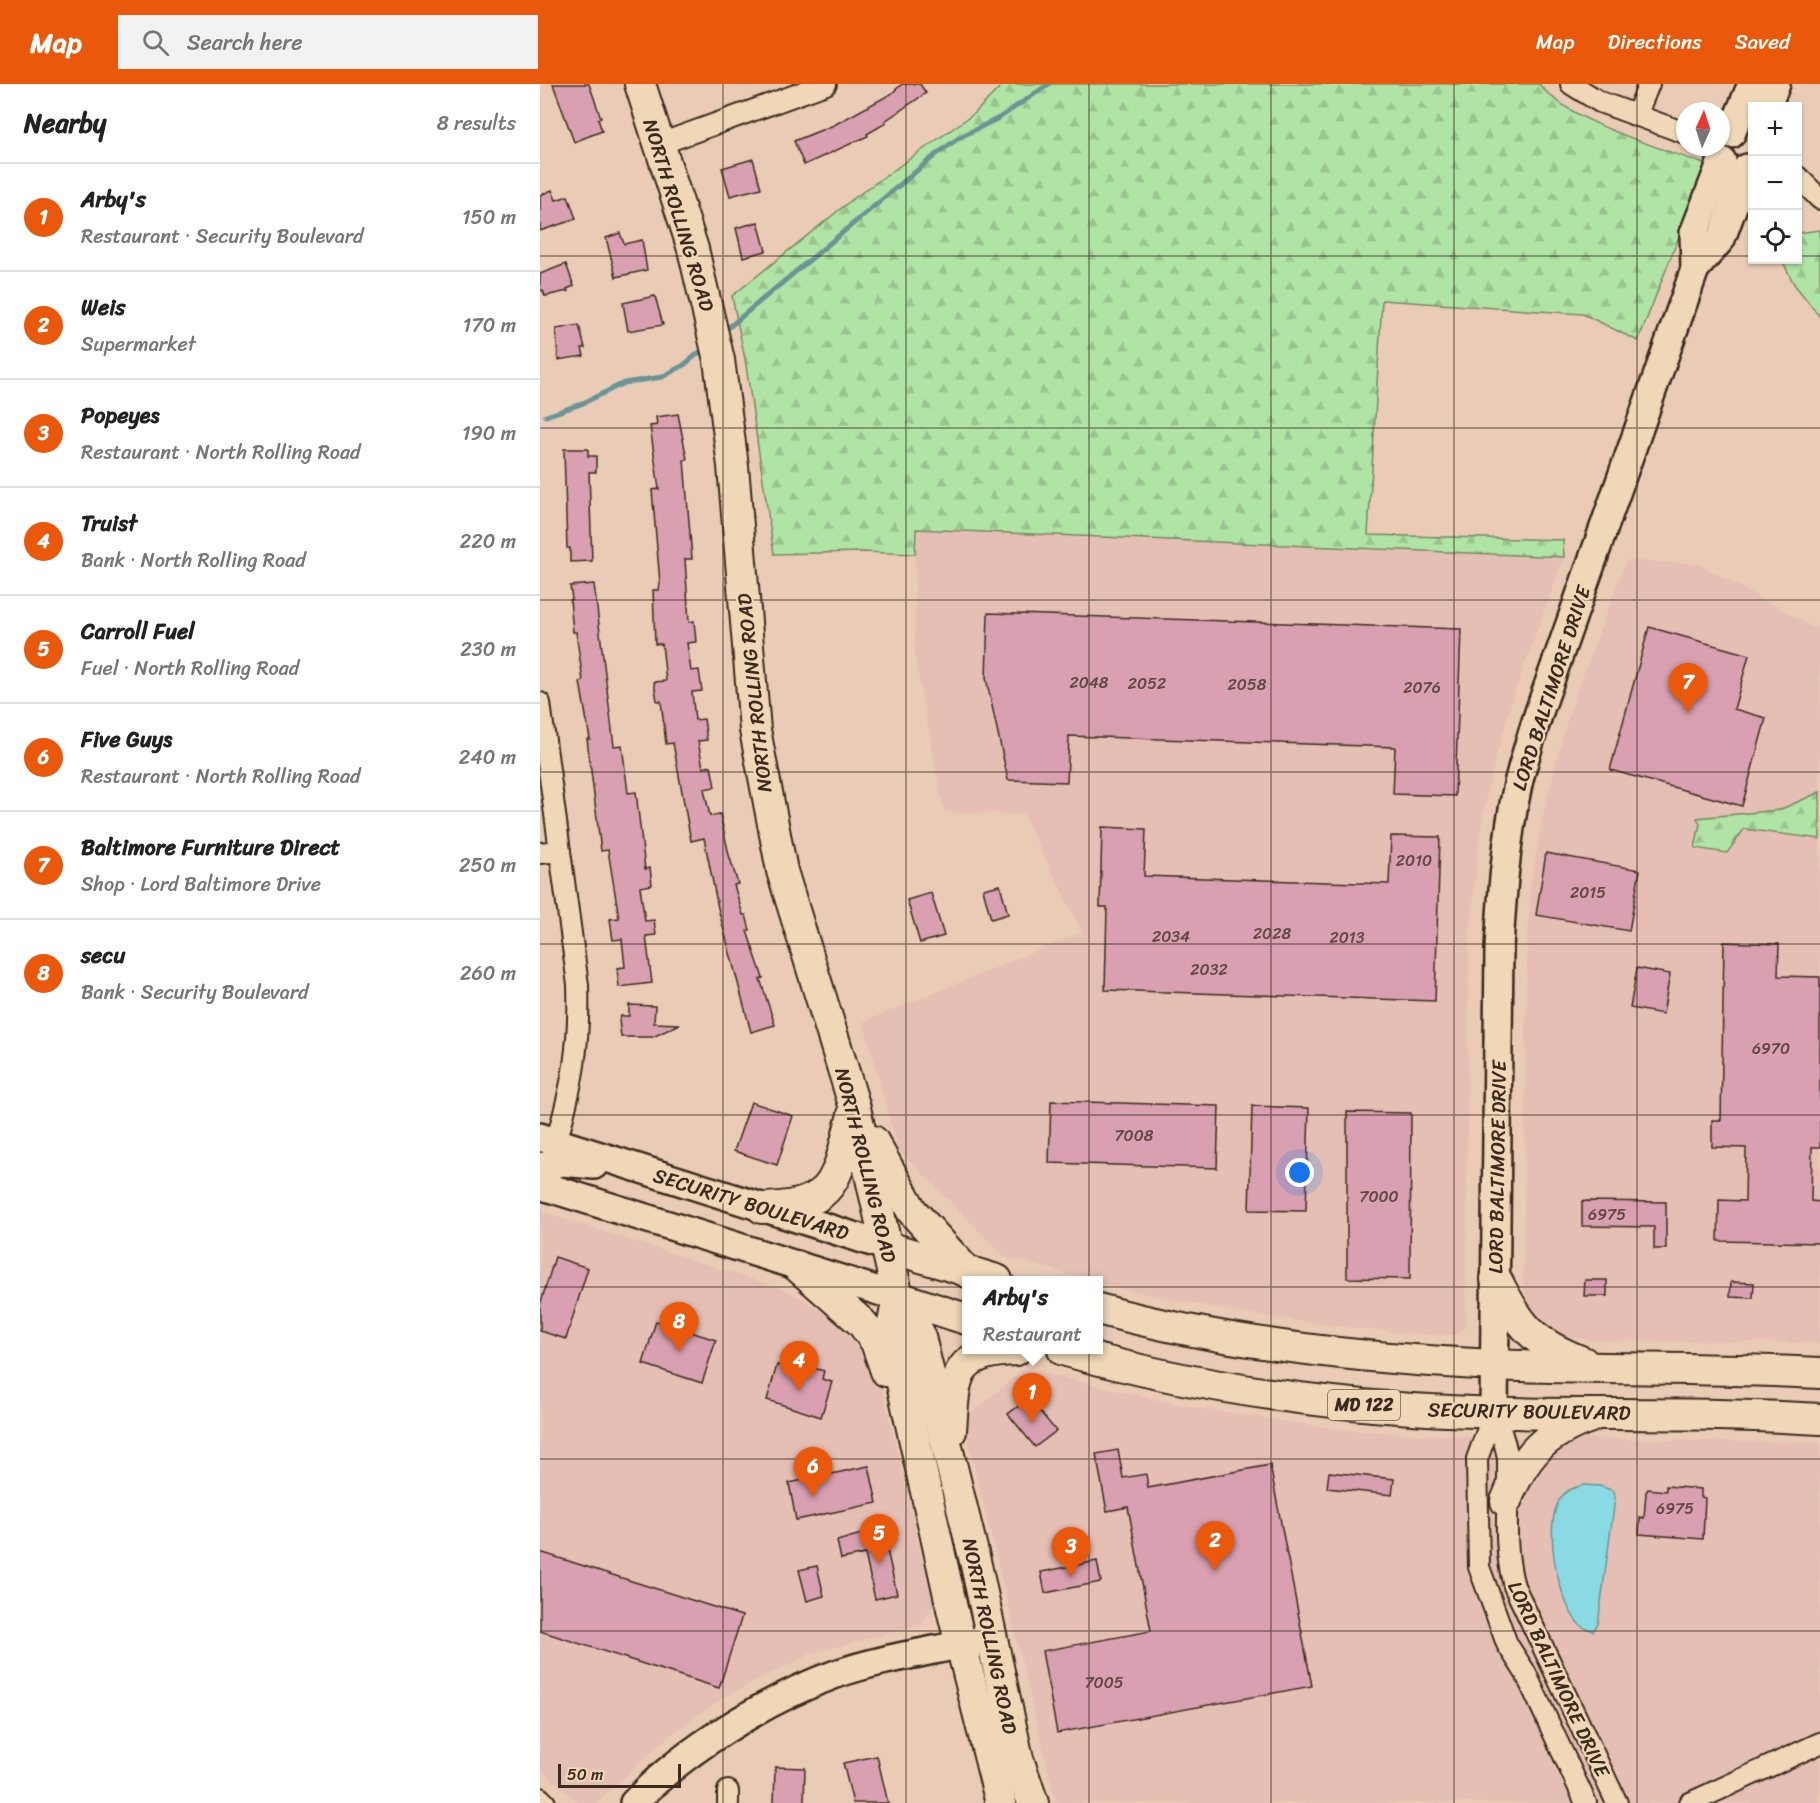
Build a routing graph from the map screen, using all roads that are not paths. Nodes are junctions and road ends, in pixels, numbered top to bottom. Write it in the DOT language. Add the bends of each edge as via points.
graph roads {
  1 [pos="640,84"];
  2 [pos="826,84"];
  3 [pos="1571,84"];
  4 [pos="1649,84"];
  5 [pos="1752,84"];
  6 [pos="1776,84"];
  7 [pos="1769,102"];
  8 [pos="1636,116"];
  9 [pos="1676,130"];
  10 [pos="660,144"];
  11 [pos="1735,151"];
  12 [pos="1802,182"];
  13 [pos="1820,199"];
  14 [pos="540,703"];
  15 [pos="550,852"];
  16 [pos="855,1108"];
  17 [pos="548,1139"];
  18 [pos="540,1167"];
  19 [pos="658,1175"];
  20 [pos="540,1185"];
  21 [pos="762,1208"];
  22 [pos="888,1247"];
  23 [pos="797,1266"];
  24 [pos="967,1272"];
  25 [pos="980,1276"];
  26 [pos="1496,1279"];
  27 [pos="898,1298"];
  28 [pos="1103,1310"];
  29 [pos="962,1318"];
  30 [pos="984,1354"];
  31 [pos="1041,1354"];
  32 [pos="1078,1354"];
  33 [pos="1495,1365"];
  34 [pos="1594,1367"];
  35 [pos="1138,1371"];
  36 [pos="1820,1372"];
  37 [pos="1494,1412"];
  38 [pos="1602,1413"];
  39 [pos="1820,1419"];
  40 [pos="948,1461"];
  41 [pos="921,1473"];
  42 [pos="1506,1501"];
  43 [pos="975,1641"];
  44 [pos="1820,1743"];
  45 [pos="540,1798"];
  46 [pos="545,1803"];
  47 [pos="634,1803"];
  48 [pos="1001,1803"];
  49 [pos="1033,1803"];
  50 [pos="1586,1803"];
  51 [pos="1617,1803"];
  52 [pos="1690,1803"];
  1 -- 10 [label="main road, NORTH ROLLING ROAD"];
  2 -- 10 [label="street"];
  3 -- 8 [label="street" via="1600,102"];
  4 -- 8 [label="street"];
  5 -- 11 [label="main road, LORD BALTIMORE DRIVE"];
  6 -- 7 [label="main road"];
  8 -- 9 [label="street"];
  10 -- 16 [label="main road, NORTH ROLLING ROAD" via="693,249 718,355 733,466 754,730 768,811 782,871"];
  11 -- 26 [label="main road, LORD BALTIMORE DRIVE" via="1695,232 1695,269 1540,709 1518,784 1502,884"];
  12 -- 13 [label="street"];
  14 -- 15 [label="street"];
  15 -- 17 [label="street" via="578,985 579,1018 573,1086"];
  16 -- 21 [label="main road" via="834,1180 818,1198 792,1208"];
  16 -- 22 [label="main road, NORTH ROLLING ROAD"];
  16 -- 24 [label="main road" via="912,1211"];
  17 -- 19 [label="main road, SECURITY BOULEVARD"];
  18 -- 19 [label="main road" via="578,1162"];
  19 -- 21 [label="main road, SECURITY BOULEVARD"];
  20 -- 23 [label="main road"];
  21 -- 22 [label="main road, SECURITY BOULEVARD"];
  22 -- 24 [label="main road, SECURITY BOULEVARD"];
  22 -- 27 [label="main road, NORTH ROLLING ROAD"];
  23 -- 27 [label="main road"];
  23 -- 41 [label="main road" via="846,1307 876,1342"];
  24 -- 25 [label="main road, SECURITY BOULEVARD"];
  26 -- 33 [label="main road, LORD BALTIMORE DRIVE"];
  26 -- 34 [label="main road" via="1527,1332 1552,1350"];
  27 -- 29 [label="main road"];
  27 -- 40 [label="main road, NORTH ROLLING ROAD" via="919,1333"];
  27 -- 41 [label="main road, NORTH ROLLING ROAD" via="891,1334"];
  28 -- 33 [label="main road" via="1278,1346"];
  30 -- 40 [label="main road" via="971,1359 955,1382"];
  31 -- 35 [label="main road"];
  32 -- 35 [label="main road, SECURITY BOULEVARD / MD 122"];
  33 -- 34 [label="main road"];
  33 -- 37 [label="main road, LORD BALTIMORE DRIVE"];
  34 -- 36 [label="main road"];
  35 -- 37 [label="main road, SECURITY BOULEVARD / MD 122" via="1343,1403"];
  37 -- 38 [label="main road, SECURITY BOULEVARD / MD 122"];
  37 -- 42 [label="street, LORD BALTIMORE DRIVE" via="1508,1459"];
  37 -- 50 [label="street, LORD BALTIMORE DRIVE" via="1476,1459 1479,1568 1507,1644 1525,1671"];
  38 -- 39 [label="main road, SECURITY BOULEVARD / MD 122"];
  38 -- 42 [label="main road" via="1568,1425 1550,1437 1518,1471"];
  40 -- 43 [label="main road, NORTH ROLLING ROAD" via="976,1565"];
  41 -- 43 [label="main road, NORTH ROLLING ROAD"];
  42 -- 51 [label="street, LORD BALTIMORE DRIVE" via="1507,1562 1514,1586"];
  43 -- 47 [label="main road" via="836,1674 762,1706 690,1755"];
  43 -- 48 [label="main road, NORTH ROLLING ROAD"];
  43 -- 49 [label="main road, NORTH ROLLING ROAD"];
  44 -- 52 [label="street"];
  45 -- 46 [label="street"];
}
